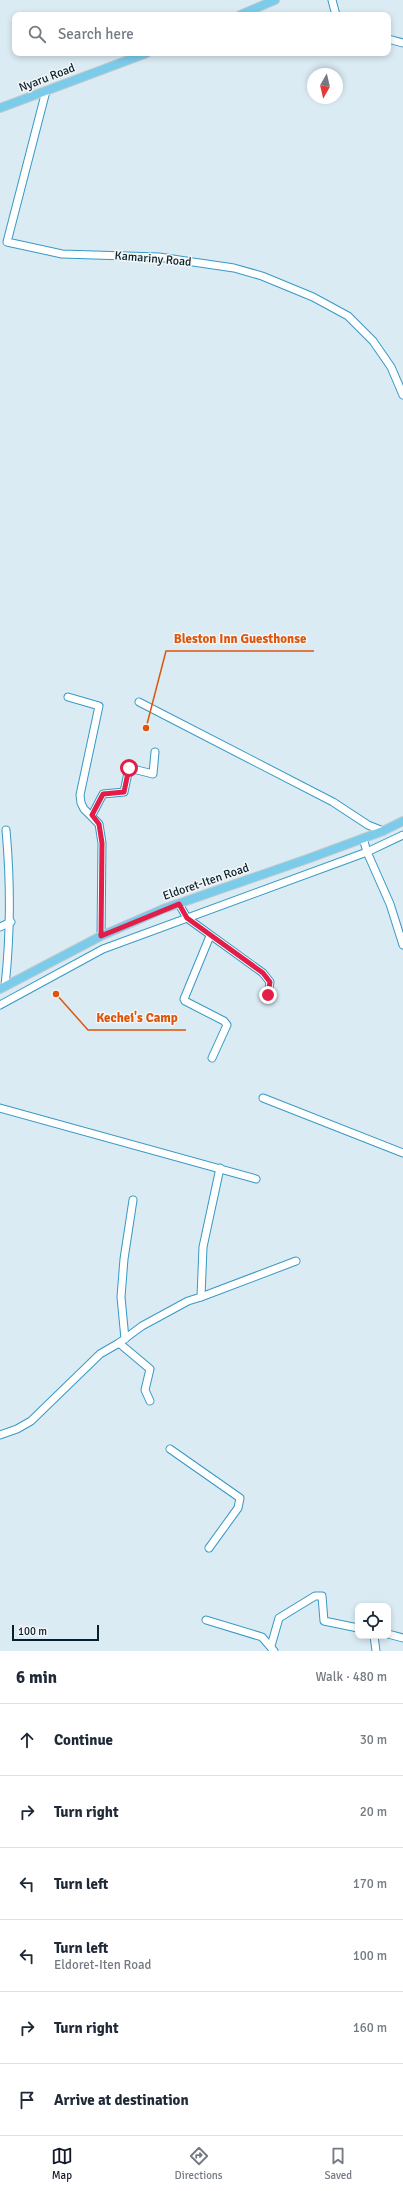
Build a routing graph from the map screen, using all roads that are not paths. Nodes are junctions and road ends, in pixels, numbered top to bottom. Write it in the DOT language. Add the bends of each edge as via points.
graph roads {
  1 [pos="275,0"];
  2 [pos="332,0"];
  3 [pos="247,12"];
  4 [pos="335,12"];
  5 [pos="391,40"];
  6 [pos="403,43"];
  7 [pos="139,56"];
  8 [pos="46,92"];
  9 [pos="0,108"];
  10 [pos="403,394"];
  11 [pos="68,697"];
  12 [pos="139,702"];
  13 [pos="155,752"];
  14 [pos="92,815"];
  15 [pos="403,821"];
  16 [pos="6,830"];
  17 [pos="383,831"];
  18 [pos="403,835"];
  19 [pos="363,838"];
  20 [pos="3,843"];
  21 [pos="367,852"];
  22 [pos="179,904"];
  23 [pos="187,918"];
  24 [pos="10,922"];
  25 [pos="0,927"];
  26 [pos="101,936"];
  27 [pos="210,936"];
  28 [pos="403,945"];
  29 [pos="3,987"];
  30 [pos="268,995"];
  31 [pos="0,1004"];
  32 [pos="212,1058"];
  33 [pos="263,1098"];
  34 [pos="0,1108"];
  35 [pos="403,1153"];
  36 [pos="220,1168"];
  37 [pos="256,1179"];
  38 [pos="133,1200"];
  39 [pos="296,1261"];
  40 [pos="202,1297"];
  41 [pos="125,1339"];
  42 [pos="119,1344"];
  43 [pos="150,1401"];
  44 [pos="0,1435"];
  45 [pos="170,1449"];
  46 [pos="209,1548"];
  47 [pos="206,1620"];
  48 [pos="355,1627"];
  49 [pos="391,1635"];
  50 [pos="403,1638"];
  51 [pos="374,1639"];
  52 [pos="272,1649"];
  53 [pos="376,1651"];
  1 -- 3 [label="main road"];
  2 -- 4 [label="street"];
  5 -- 6 [label="street"];
  7 -- 8 [label="main road, Nyaru Road"];
  8 -- 9 [label="main road, Nyaru Road"];
  8 -- 10 [label="street, Kamariny Road" via="7,242 62,254 159,257 234,268 262,276 313,297 348,316 373,341 391,367"];
  11 -- 14 [label="street" via="99,706 80,795 81,803"];
  12 -- 17 [label="street" via="333,802 368,826"];
  13 -- 14 [label="street" via="153,774 129,768 124,792 103,794"];
  14 -- 26 [label="street" via="99,824 102,843"];
  15 -- 17 [label="main road, Eldoret-Iten Road"];
  16 -- 20 [label="street"];
  17 -- 19 [label="main road, Eldoret-Iten Road"];
  18 -- 21 [label="street"];
  19 -- 21 [label="street"];
  19 -- 22 [label="main road, Eldoret-Iten Road"];
  20 -- 24 [label="street" via="11,883"];
  21 -- 23 [label="street"];
  21 -- 28 [label="street" via="390,904"];
  22 -- 23 [label="street"];
  22 -- 26 [label="main road, Eldoret-Iten Road"];
  23 -- 27 [label="street"];
  23 -- 31 [label="street" via="103,949"];
  24 -- 25 [label="street"];
  24 -- 29 [label="street"];
  26 -- 29 [label="main road, Eldoret-Iten Road"];
  27 -- 30 [label="street" via="263,973 270,982"];
  27 -- 32 [label="street" via="184,1001 227,1025"];
  33 -- 35 [label="street"];
  34 -- 36 [label="street"];
  36 -- 37 [label="street"];
  36 -- 40 [label="street" via="203,1247"];
  38 -- 41 [label="street" via="121,1297"];
  39 -- 40 [label="street"];
  40 -- 41 [label="street" via="155,1319"];
  41 -- 42 [label="street"];
  42 -- 43 [label="street" via="150,1369 145,1390"];
  42 -- 44 [label="street" via="100,1354 31,1421"];
  45 -- 46 [label="street" via="240,1498 238,1508"];
  47 -- 52 [label="street" via="262,1637"];
  48 -- 52 [label="street" via="324,1621 322,1596 315,1596 279,1618"];
  49 -- 50 [label="street"];
  51 -- 53 [label="street"];
}
